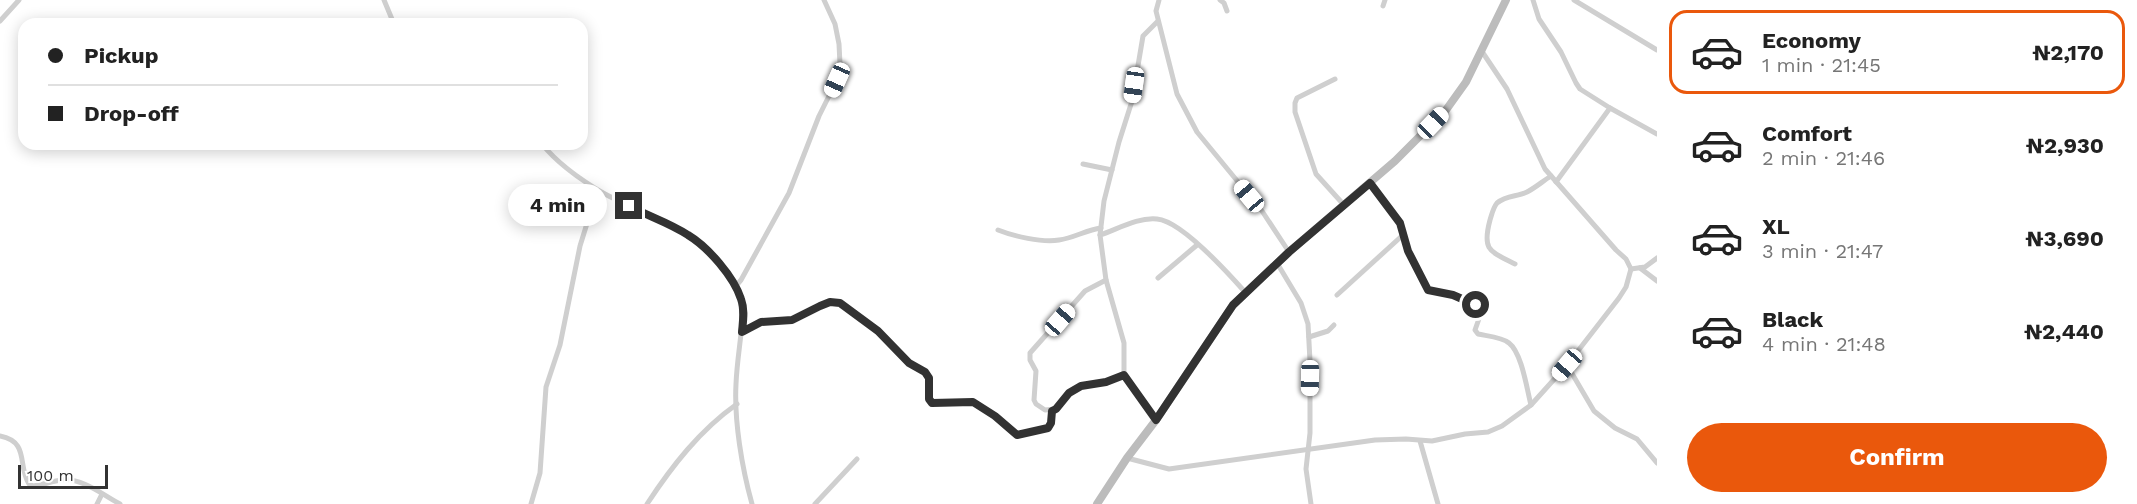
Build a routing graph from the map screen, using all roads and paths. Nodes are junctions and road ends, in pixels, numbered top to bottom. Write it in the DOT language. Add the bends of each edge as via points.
graph roads {
  1 [pos="19,0"];
  2 [pos="384,0"];
  3 [pos="824,0"];
  4 [pos="1159,0"];
  5 [pos="1220,0"];
  6 [pos="1506,0"];
  7 [pos="1533,0"];
  8 [pos="1574,0"];
  9 [pos="1227,11"];
  10 [pos="392,18"];
  11 [pos="0,21"];
  12 [pos="1158,21"];
  13 [pos="1481,50"];
  14 [pos="1657,50"];
  15 [pos="1335,79"];
  16 [pos="1610,108"];
  17 [pos="1657,134"];
  18 [pos="548,150"];
  19 [pos="1083,164"];
  20 [pos="1112,170"];
  21 [pos="1551,176"];
  22 [pos="1556,182"];
  23 [pos="1370,183"];
  24 [pos="603,193"];
  25 [pos="1344,206"];
  26 [pos="998,230"];
  27 [pos="1100,231"];
  28 [pos="1404,234"];
  29 [pos="1197,245"];
  30 [pos="1289,252"];
  31 [pos="1657,258"];
  32 [pos="1277,263"];
  33 [pos="1515,264"];
  34 [pos="1640,268"];
  35 [pos="1631,269"];
  36 [pos="1158,278"];
  37 [pos="1106,280"];
  38 [pos="1657,281"];
  39 [pos="735,287"];
  40 [pos="1245,292"];
  41 [pos="1337,295"];
  42 [pos="1334,325"];
  43 [pos="742,332"];
  44 [pos="1309,337"];
  45 [pos="1567,365"];
  46 [pos="1124,375"];
  47 [pos="737,404"];
  48 [pos="1531,405"];
  49 [pos="1052,411"];
  50 [pos="1156,420"];
  51 [pos="0,436"];
  52 [pos="1420,441"];
  53 [pos="1308,449"];
  54 [pos="1127,458"];
  55 [pos="857,459"];
  56 [pos="1657,463"];
  57 [pos="102,494"];
  58 [pos="97,504"];
  59 [pos="120,504"];
  60 [pos="531,504"];
  61 [pos="646,504"];
  62 [pos="752,504"];
  63 [pos="815,504"];
  64 [pos="1097,504"];
  65 [pos="1311,504"];
  66 [pos="1438,504"];
  1 -- 11 [label="street"];
  2 -- 10 [label="street"];
  3 -- 39 [label="street" via="839,44 837,80 789,193"];
  4 -- 12 [label="street"];
  5 -- 9 [label="street"];
  6 -- 13 [label="main road"];
  7 -- 16 [label="street" via="1539,19 1580,89"];
  8 -- 14 [label="street"];
  12 -- 20 [label="street" via="1143,36 1132,101"];
  12 -- 30 [label="street" via="1177,94 1197,132 1262,211"];
  13 -- 21 [label="street" via="1508,89"];
  13 -- 23 [label="main road" via="1466,82 1446,110"];
  15 -- 25 [label="street" via="1298,98 1295,112 1316,174"];
  16 -- 17 [label="street"];
  16 -- 22 [label="street"];
  18 -- 24 [label="street"];
  19 -- 20 [label="street"];
  20 -- 27 [label="street"];
  21 -- 22 [label="street"];
  21 -- 33 [label="street" via="1494,207 1486,234 1487,248"];
  22 -- 35 [label="street"];
  23 -- 25 [label="main road"];
  23 -- 28 [label="street"];
  24 -- 39 [label="street" via="688,235 706,248"];
  24 -- 60 [label="street" via="589,217 580,246 562,336 546,387 540,472"];
  25 -- 30 [label="main road"];
  26 -- 27 [label="street" via="1012,236 1052,241 1086,230"];
  27 -- 29 [label="street" via="1157,219 1169,222"];
  27 -- 37 [label="street"];
  28 -- 41 [label="street"];
  28 -- 48 [label="street" via="1408,251 1428,290 1476,305 1481,309 1475,330 1478,334 1512,346"];
  29 -- 36 [label="street"];
  29 -- 40 [label="street"];
  30 -- 32 [label="main road"];
  31 -- 34 [label="street"];
  32 -- 40 [label="main road"];
  32 -- 44 [label="street" via="1301,303"];
  34 -- 35 [label="street"];
  34 -- 38 [label="street"];
  35 -- 45 [label="street" via="1619,298"];
  37 -- 46 [label="street" via="1124,343"];
  37 -- 49 [label="street" via="1086,291 1030,353 1036,371 1034,400"];
  39 -- 43 [label="street" via="743,309"];
  40 -- 50 [label="main road"];
  42 -- 44 [label="street"];
  43 -- 47 [label="street"];
  43 -- 49 [label="street" via="761,322 792,320 830,302 840,303 878,331 909,363 925,372 932,403 973,402 1017,435 1048,428"];
  44 -- 53 [label="street"];
  45 -- 48 [label="street"];
  45 -- 56 [label="street" via="1594,411 1637,439"];
  46 -- 49 [label="street" via="1081,386"];
  46 -- 50 [label="street"];
  47 -- 61 [label="street" via="717,418 687,450"];
  47 -- 62 [label="street" via="742,458"];
  48 -- 52 [label="street" via="1488,432"];
  50 -- 54 [label="main road"];
  51 -- 57 [label="street" via="17,443 29,484 74,480"];
  52 -- 53 [label="street" via="1375,440"];
  52 -- 66 [label="street"];
  53 -- 54 [label="street" via="1169,469"];
  53 -- 65 [label="street" via="1306,469"];
  54 -- 64 [label="main road"];
  55 -- 63 [label="street"];
  57 -- 58 [label="street"];
  57 -- 59 [label="street"];
}
